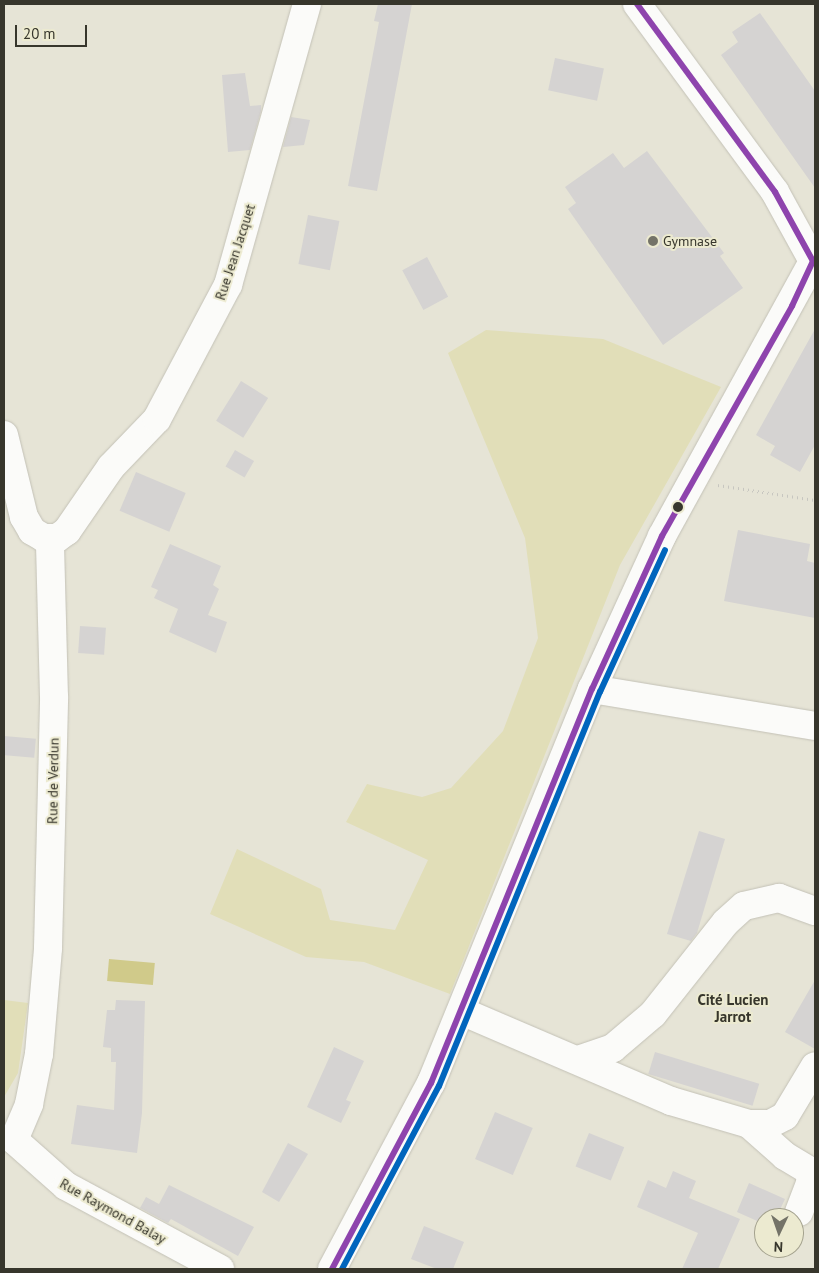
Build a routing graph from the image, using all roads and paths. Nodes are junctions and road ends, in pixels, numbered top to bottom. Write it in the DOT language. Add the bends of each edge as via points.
graph roads {
  1 [pos="307,4"];
  2 [pos="637,4"];
  3 [pos="814,260"];
  4 [pos="4,435"];
  5 [pos="692,481"];
  6 [pos="10,483"];
  7 [pos="815,500"];
  8 [pos="50,539"];
  9 [pos="592,688"];
  10 [pos="815,726"];
  11 [pos="815,911"];
  12 [pos="461,1011"];
  13 [pos="581,1059"];
  14 [pos="815,1066"];
  15 [pos="749,1124"];
  16 [pos="9,1141"];
  17 [pos="815,1174"];
  18 [pos="815,1180"];
  19 [pos="801,1208"];
  20 [pos="220,1269"];
  21 [pos="332,1269"];
  1 -- 8 [label="street, Rue Jean Jacquet" via="239,249 215,314 157,419 92,490 67,531"];
  2 -- 3 [label="street" via="775,192"];
  3 -- 5 [label="street" via="792,306"];
  4 -- 6 [label="street"];
  5 -- 7 [label="path"];
  5 -- 9 [label="street" via="657,546"];
  6 -- 8 [label="street" via="32,531"];
  8 -- 16 [label="street, Rue de Verdun" via="54,697 48,948 37,1063 28,1104"];
  9 -- 10 [label="street"];
  9 -- 12 [label="street"];
  11 -- 13 [label="street" via="779,898 744,906 726,922 653,1014 613,1048"];
  12 -- 13 [label="street"];
  12 -- 21 [label="street" via="431,1083"];
  13 -- 15 [label="street" via="671,1101"];
  14 -- 15 [label="street" via="785,1116 770,1124"];
  15 -- 17 [label="street" via="786,1156"];
  16 -- 20 [label="street, Rue Raymond Balay" via="66,1186"];
  18 -- 19 [label="street" via="810,1183"];
}
